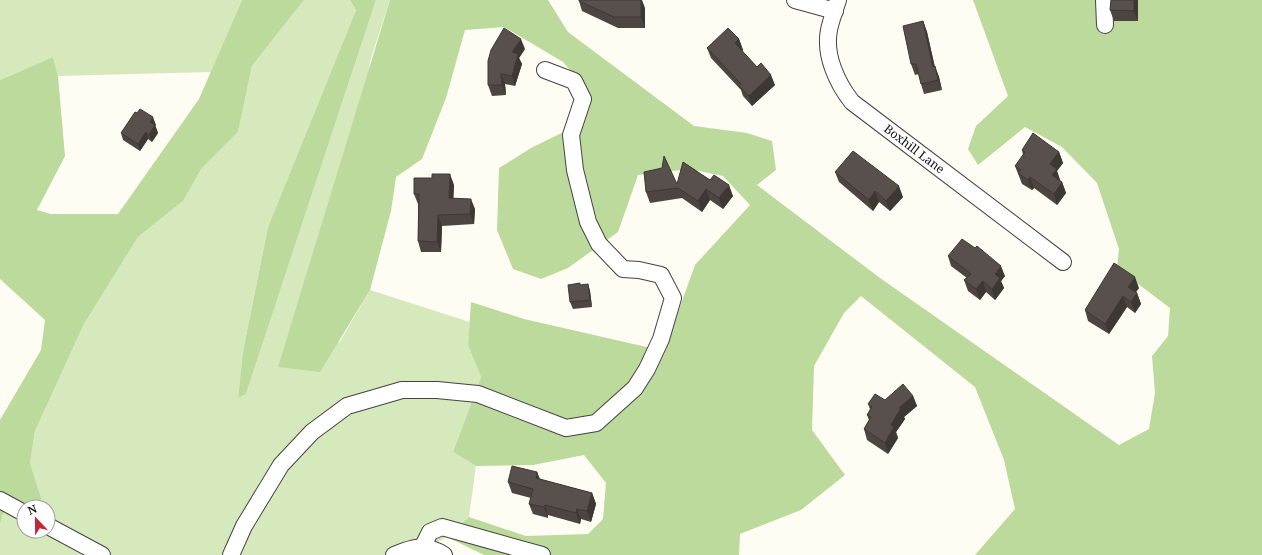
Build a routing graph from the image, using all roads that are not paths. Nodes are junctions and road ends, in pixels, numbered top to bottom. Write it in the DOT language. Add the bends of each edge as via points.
graph roads {
  1 [pos="795,0"];
  2 [pos="1104,0"];
  3 [pos="836,5"];
  4 [pos="1105,25"];
  5 [pos="545,70"];
  6 [pos="1063,262"];
  7 [pos="0,500"];
  8 [pos="16,509"];
  9 [pos="56,530"];
  10 [pos="423,546"];
  11 [pos="102,555"];
  12 [pos="231,555"];
  13 [pos="394,555"];
  14 [pos="444,555"];
  15 [pos="542,555"];
  1 -- 3 [label="street"];
  2 -- 4 [label="street"];
  3 -- 6 [label="street, Boxhill Lane" via="828,32 830,58 839,84 852,102"];
  5 -- 12 [label="street" via="574,81 583,99 571,135 588,222 599,244 623,269 661,275 673,298 661,339 635,388 596,423 566,428 478,394 402,390 347,406 312,432 281,465 244,526"];
  7 -- 8 [label="street"];
  9 -- 11 [label="street"];
  10 -- 13 [label="street"];
  10 -- 14 [label="street"];
  10 -- 15 [label="street" via="430,532 442,527"];
}
